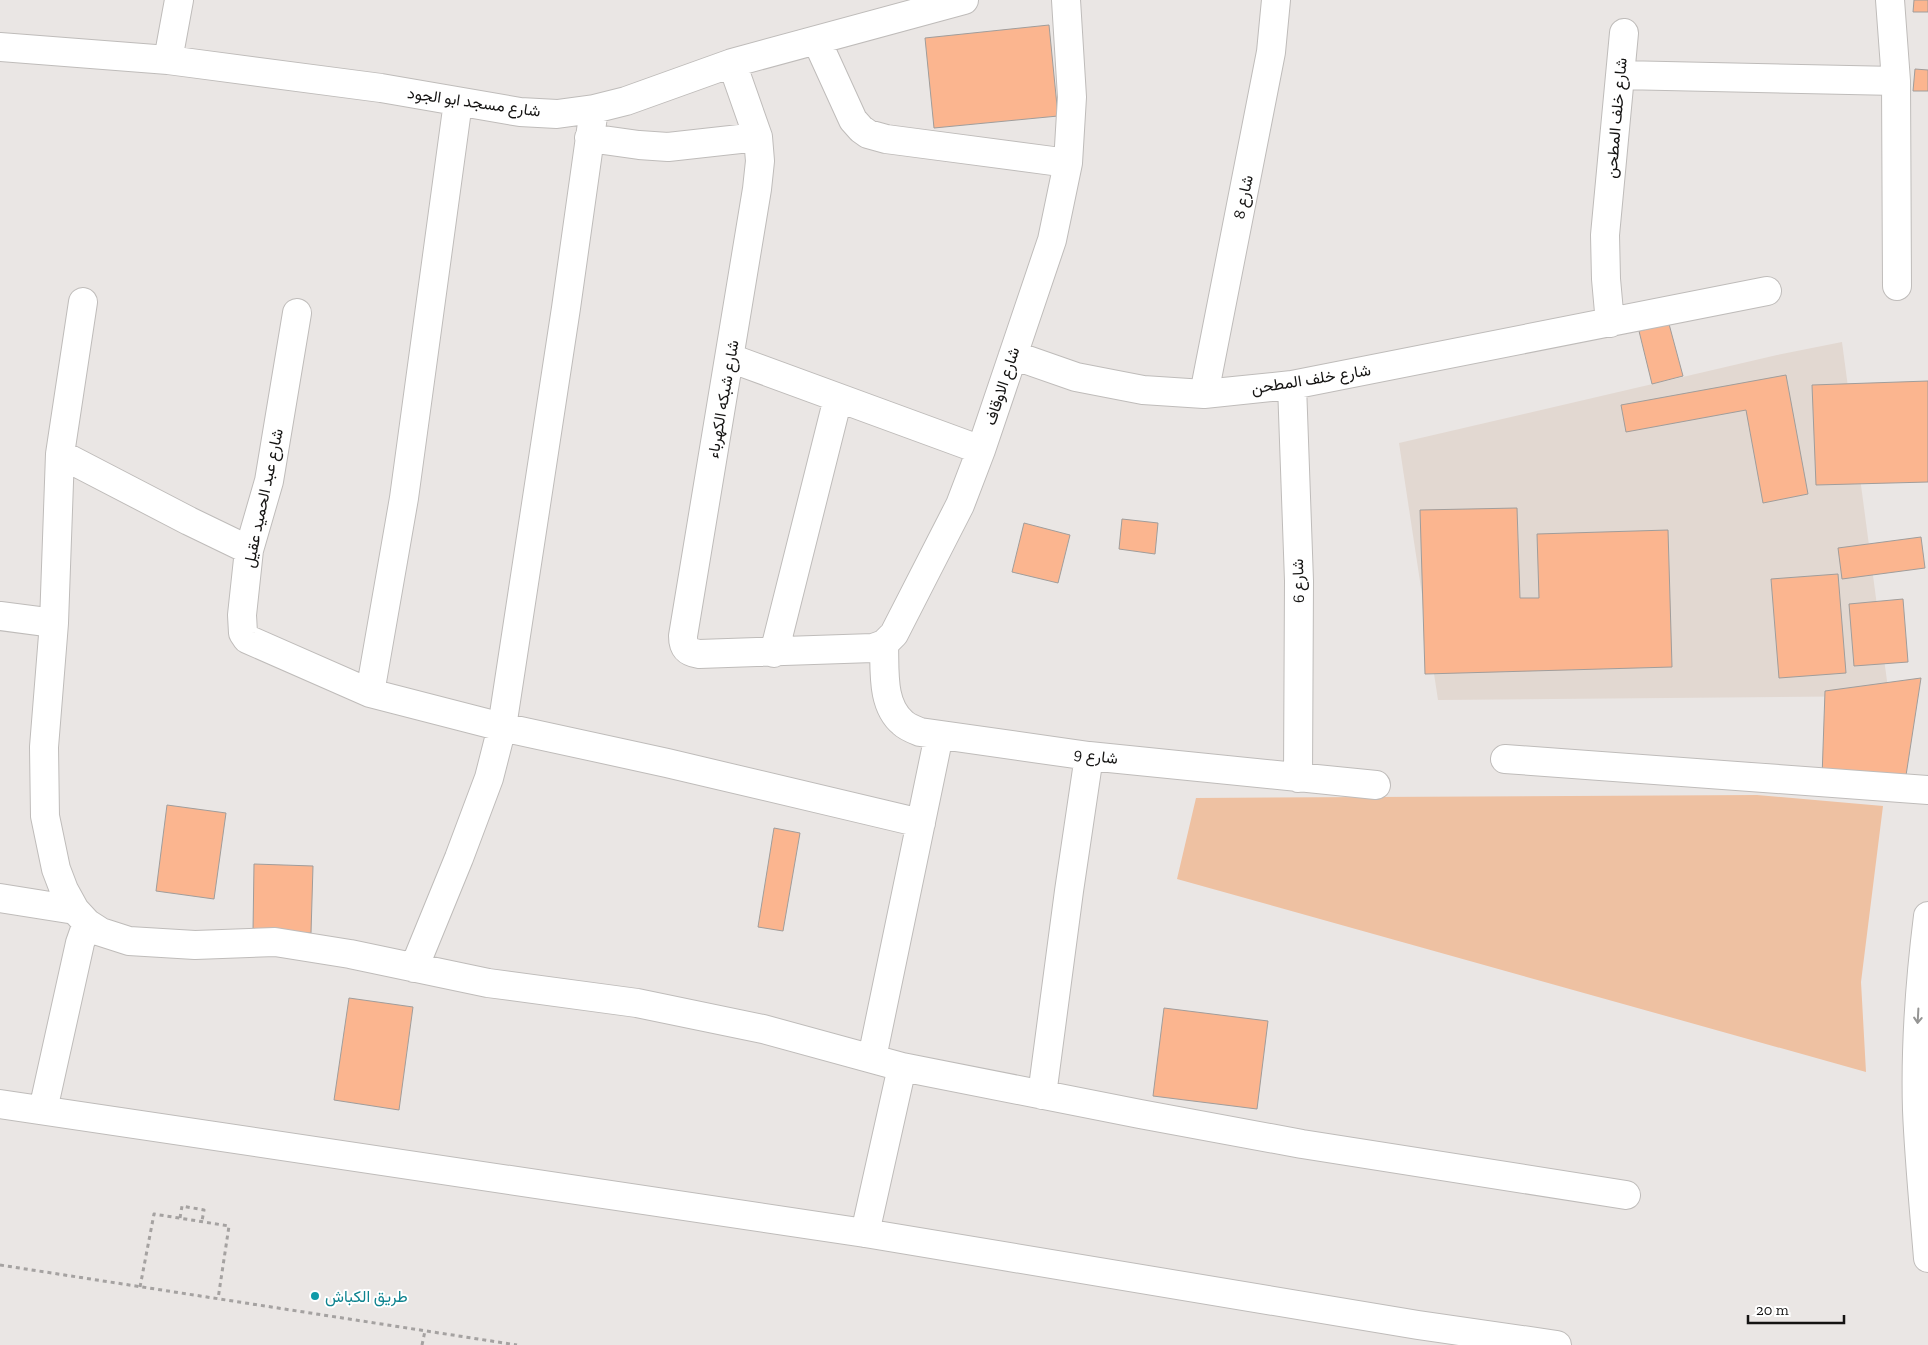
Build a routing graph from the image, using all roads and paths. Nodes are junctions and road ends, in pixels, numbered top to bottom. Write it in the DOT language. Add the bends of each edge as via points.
graph roads {
  1 [pos="178,0"];
  2 [pos="964,0"];
  3 [pos="1066,0"];
  4 [pos="1276,0"];
  5 [pos="1890,0"];
  6 [pos="1624,33"];
  7 [pos="817,41"];
  8 [pos="0,48"];
  9 [pos="168,60"];
  10 [pos="732,63"];
  11 [pos="1620,75"];
  12 [pos="1896,81"];
  13 [pos="458,102"];
  14 [pos="594,110"];
  15 [pos="758,137"];
  16 [pos="588,138"];
  17 [pos="1068,163"];
  18 [pos="1896,286"];
  19 [pos="1767,290"];
  20 [pos="83,302"];
  21 [pos="298,313"];
  22 [pos="1610,322"];
  23 [pos="1013,354"];
  24 [pos="730,358"];
  25 [pos="1292,385"];
  26 [pos="1204,394"];
  27 [pos="838,398"];
  28 [pos="981,450"];
  29 [pos="60,454"];
  30 [pos="249,550"];
  31 [pos="0,616"];
  32 [pos="54,623"];
  33 [pos="884,644"];
  34 [pos="774,653"];
  35 [pos="370,693"];
  36 [pos="502,727"];
  37 [pos="939,735"];
  38 [pos="1089,756"];
  39 [pos="1505,759"];
  40 [pos="1298,778"];
  41 [pos="1376,785"];
  42 [pos="1928,790"];
  43 [pos="921,823"];
  44 [pos="0,898"];
  45 [pos="81,916"];
  46 [pos="1928,916"];
  47 [pos="414,968"];
  48 [pos="1924,976"];
  49 [pos="872,1058"];
  50 [pos="902,1067"];
  51 [pos="1042,1095"];
  52 [pos="0,1104"];
  53 [pos="43,1110"];
  54 [pos="1626,1195"];
  55 [pos="180,1218"];
  56 [pos="202,1222"];
  57 [pos="865,1233"];
  58 [pos="1928,1258"];
  59 [pos="0,1265"];
  60 [pos="140,1286"];
  61 [pos="218,1299"];
  62 [pos="425,1331"];
  63 [pos="422,1345"];
  64 [pos="517,1345"];
  65 [pos="1557,1345"];
  1 -- 9 [label="street"];
  2 -- 7 [label="street, شارع مسجد ابو الجود"];
  3 -- 17 [label="street, شارع الاوقاف" via="1072,97"];
  4 -- 26 [label="street, شارع 8" via="1271,52"];
  5 -- 12 [label="street"];
  6 -- 11 [label="street, شارع خلف المطحن"];
  7 -- 10 [label="street, شارع مسجد ابو الجود"];
  7 -- 17 [label="street" via="853,120 868,134 919,144"];
  8 -- 9 [label="street, شارع مسجد ابو الجود"];
  9 -- 13 [label="street, شارع مسجد ابو الجود" via="381,88"];
  10 -- 14 [label="street, شارع مسجد ابو الجود"];
  10 -- 15 [label="street, شارع شبكه الكهرباء"];
  11 -- 12 [label="street"];
  11 -- 22 [label="street, شارع خلف المطحن" via="1606,235"];
  12 -- 18 [label="street"];
  13 -- 14 [label="street, شارع مسجد ابو الجود" via="520,112 557,114"];
  13 -- 35 [label="street" via="404,498"];
  14 -- 16 [label="street"];
  15 -- 16 [label="street" via="668,147"];
  15 -- 24 [label="street, شارع شبكه الكهرباء" via="757,189"];
  16 -- 36 [label="street" via="566,308"];
  17 -- 23 [label="street, شارع الاوقاف" via="1052,240"];
  19 -- 22 [label="street, شارع خلف المطحن"];
  20 -- 29 [label="street"];
  21 -- 30 [label="street, شارع عبد الحميد عقيل" via="269,481"];
  22 -- 25 [label="street, شارع خلف المطحن"];
  23 -- 26 [label="street, شارع خلف المطحن" via="1076,377 1143,390"];
  23 -- 28 [label="street, شارع الاوقاف"];
  24 -- 27 [label="street"];
  24 -- 34 [label="street, شارع شبكه الكهرباء" via="682,636 683,646 690,653 699,654"];
  25 -- 26 [label="street, شارع خلف المطحن"];
  25 -- 40 [label="street, شارع 6" via="1299,581"];
  27 -- 28 [label="street"];
  27 -- 34 [label="street"];
  28 -- 33 [label="street, شارع الاوقاف" via="960,505 894,634"];
  29 -- 30 [label="street"];
  29 -- 32 [label="street"];
  30 -- 35 [label="street, شارع عبد الحميد عقيل" via="242,615 243,633 248,639"];
  31 -- 32 [label="street"];
  32 -- 45 [label="street" via="44,747 45,816 56,869 64,890"];
  33 -- 34 [label="street" via="873,648"];
  33 -- 37 [label="street, شارع 9" via="886,690 891,709 903,724 920,732"];
  35 -- 36 [label="street"];
  36 -- 43 [label="street"];
  36 -- 47 [label="street" via="489,778"];
  37 -- 38 [label="street, شارع 9"];
  37 -- 43 [label="street"];
  38 -- 40 [label="street, شارع 9"];
  38 -- 51 [label="street"];
  39 -- 42 [label="street"];
  40 -- 41 [label="street, شارع 9"];
  43 -- 49 [label="street"];
  44 -- 45 [label="street"];
  45 -- 47 [label="street" via="101,932 129,941 195,945 275,942"];
  45 -- 53 [label="street" via="80,943"];
  46 -- 48 [label="street"];
  47 -- 49 [label="street" via="488,983 638,1003 763,1029"];
  48 -- 58 [label="street, one-way" via="1917,1041 1917,1110"];
  49 -- 50 [label="street"];
  50 -- 51 [label="street"];
  50 -- 57 [label="street"];
  51 -- 54 [label="street" via="1302,1144"];
  52 -- 53 [label="street"];
  53 -- 57 [label="street"];
  55 -- 56 [label="path"];
  55 -- 56 [label="path" via="182,1206 204,1210"];
  55 -- 60 [label="path" via="154,1214"];
  56 -- 61 [label="path" via="229,1226"];
  57 -- 65 [label="street"];
  59 -- 60 [label="path"];
  60 -- 61 [label="path"];
  61 -- 62 [label="path"];
  62 -- 63 [label="path"];
  62 -- 64 [label="path"];
}
